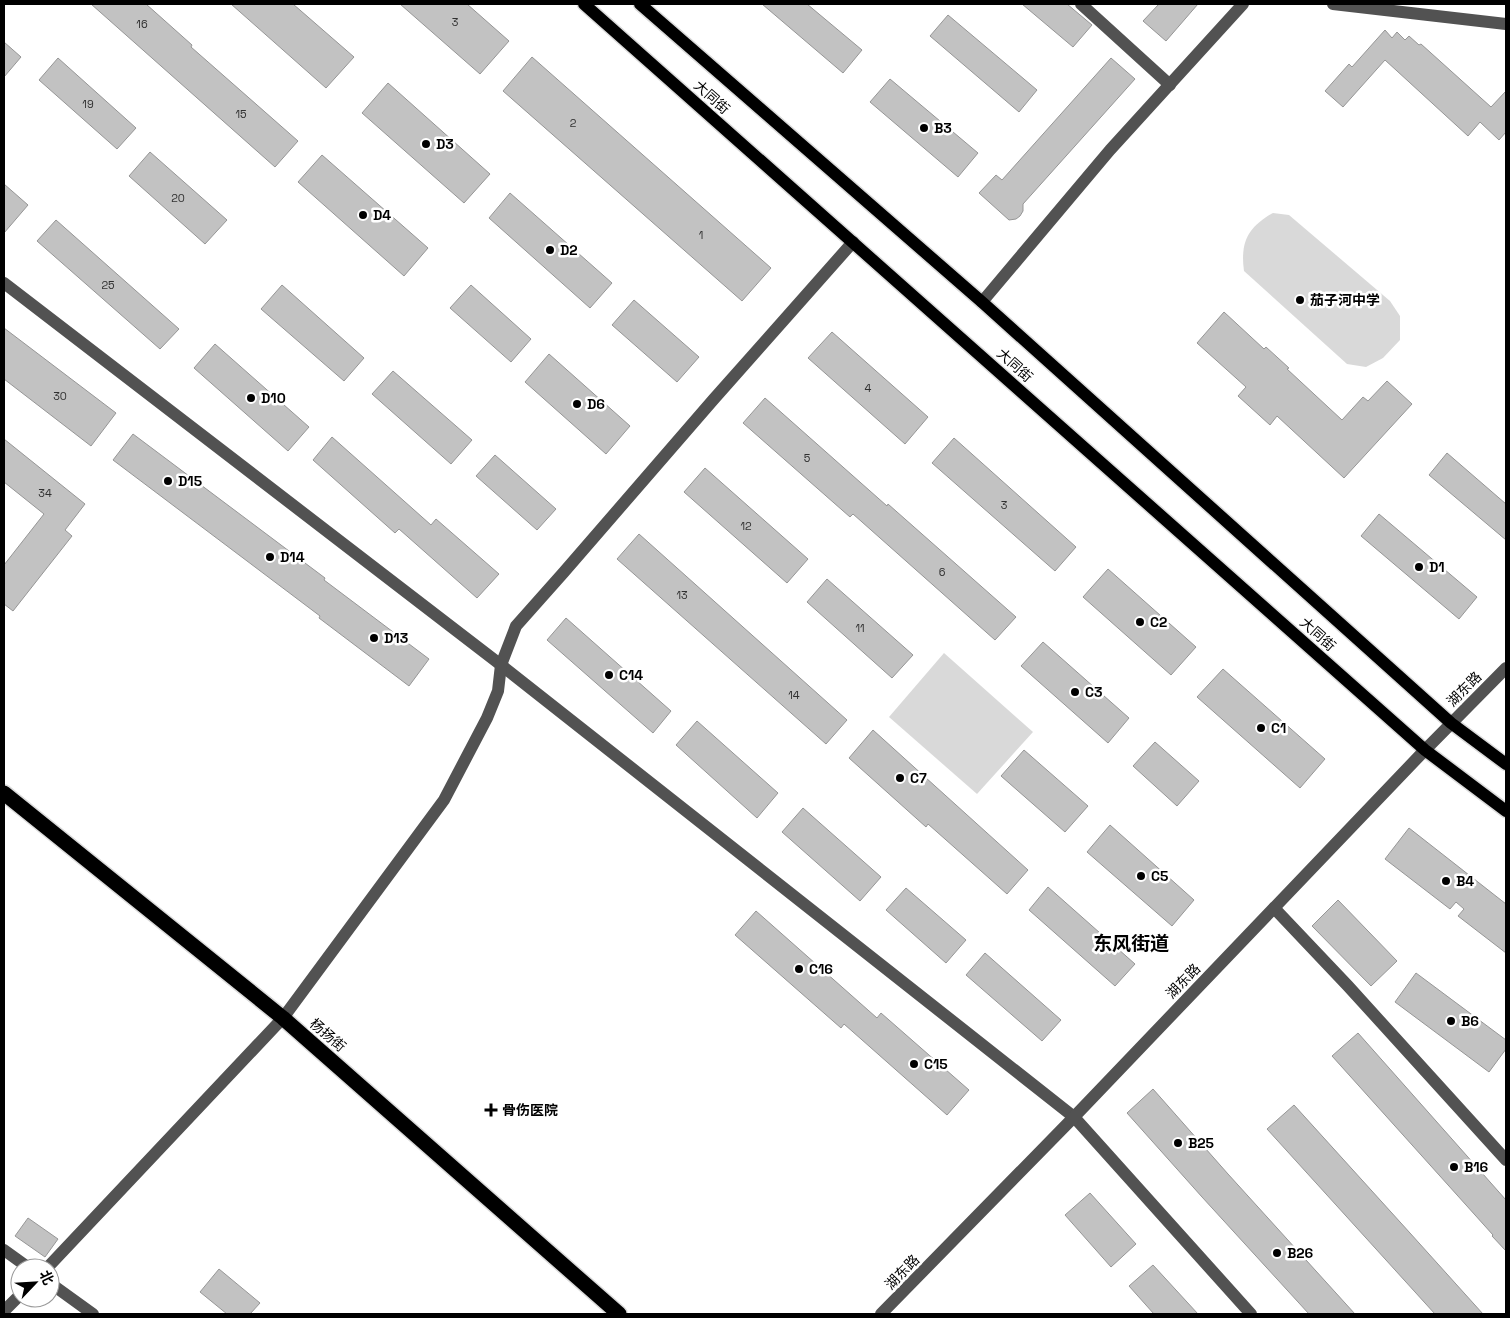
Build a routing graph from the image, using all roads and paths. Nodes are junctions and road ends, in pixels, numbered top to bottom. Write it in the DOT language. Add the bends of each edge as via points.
graph roads {
  1 [pos="584,4"];
  2 [pos="640,4"];
  3 [pos="1081,4"];
  4 [pos="1243,4"];
  5 [pos="1333,4"];
  6 [pos="1506,24"];
  7 [pos="1170,85"];
  8 [pos="853,242"];
  9 [pos="4,283"];
  10 [pos="982,302"];
  11 [pos="500,665"];
  12 [pos="1506,668"];
  13 [pos="1451,723"];
  14 [pos="1425,750"];
  15 [pos="1506,764"];
  16 [pos="4,793"];
  17 [pos="1506,811"];
  18 [pos="1274,908"];
  19 [pos="283,1018"];
  20 [pos="1074,1117"];
  21 [pos="1506,1160"];
  22 [pos="4,1250"];
  23 [pos="15,1258"];
  24 [pos="56,1258"];
  25 [pos="60,1290"];
  26 [pos="93,1314"];
  27 [pos="619,1314"];
  28 [pos="881,1314"];
  29 [pos="1251,1314"];
  1 -- 8 [label="main road, 大同街"];
  2 -- 10 [label="main road, 大同街"];
  3 -- 7 [label="street"];
  4 -- 7 [label="street"];
  5 -- 6 [label="street"];
  7 -- 10 [label="street" via="1110,150"];
  8 -- 11 [label="street" via="516,626"];
  8 -- 14 [label="main road, 大同街"];
  9 -- 11 [label="street"];
  10 -- 13 [label="main road, 大同街"];
  11 -- 19 [label="street" via="498,691 487,718 444,800"];
  11 -- 20 [label="street"];
  12 -- 13 [label="street, 湖东路"];
  13 -- 14 [label="street, 湖东路"];
  13 -- 15 [label="main road, 大同街"];
  14 -- 17 [label="main road, 大同街"];
  14 -- 18 [label="street, 湖东路"];
  16 -- 19 [label="highway, 杨扬街"];
  18 -- 20 [label="street, 湖东路"];
  18 -- 21 [label="street"];
  19 -- 24 [label="street"];
  19 -- 27 [label="highway, 杨扬街"];
  20 -- 28 [label="street, 湖东路"];
  20 -- 29 [label="street"];
  22 -- 23 [label="street"];
  25 -- 26 [label="street"];
}
